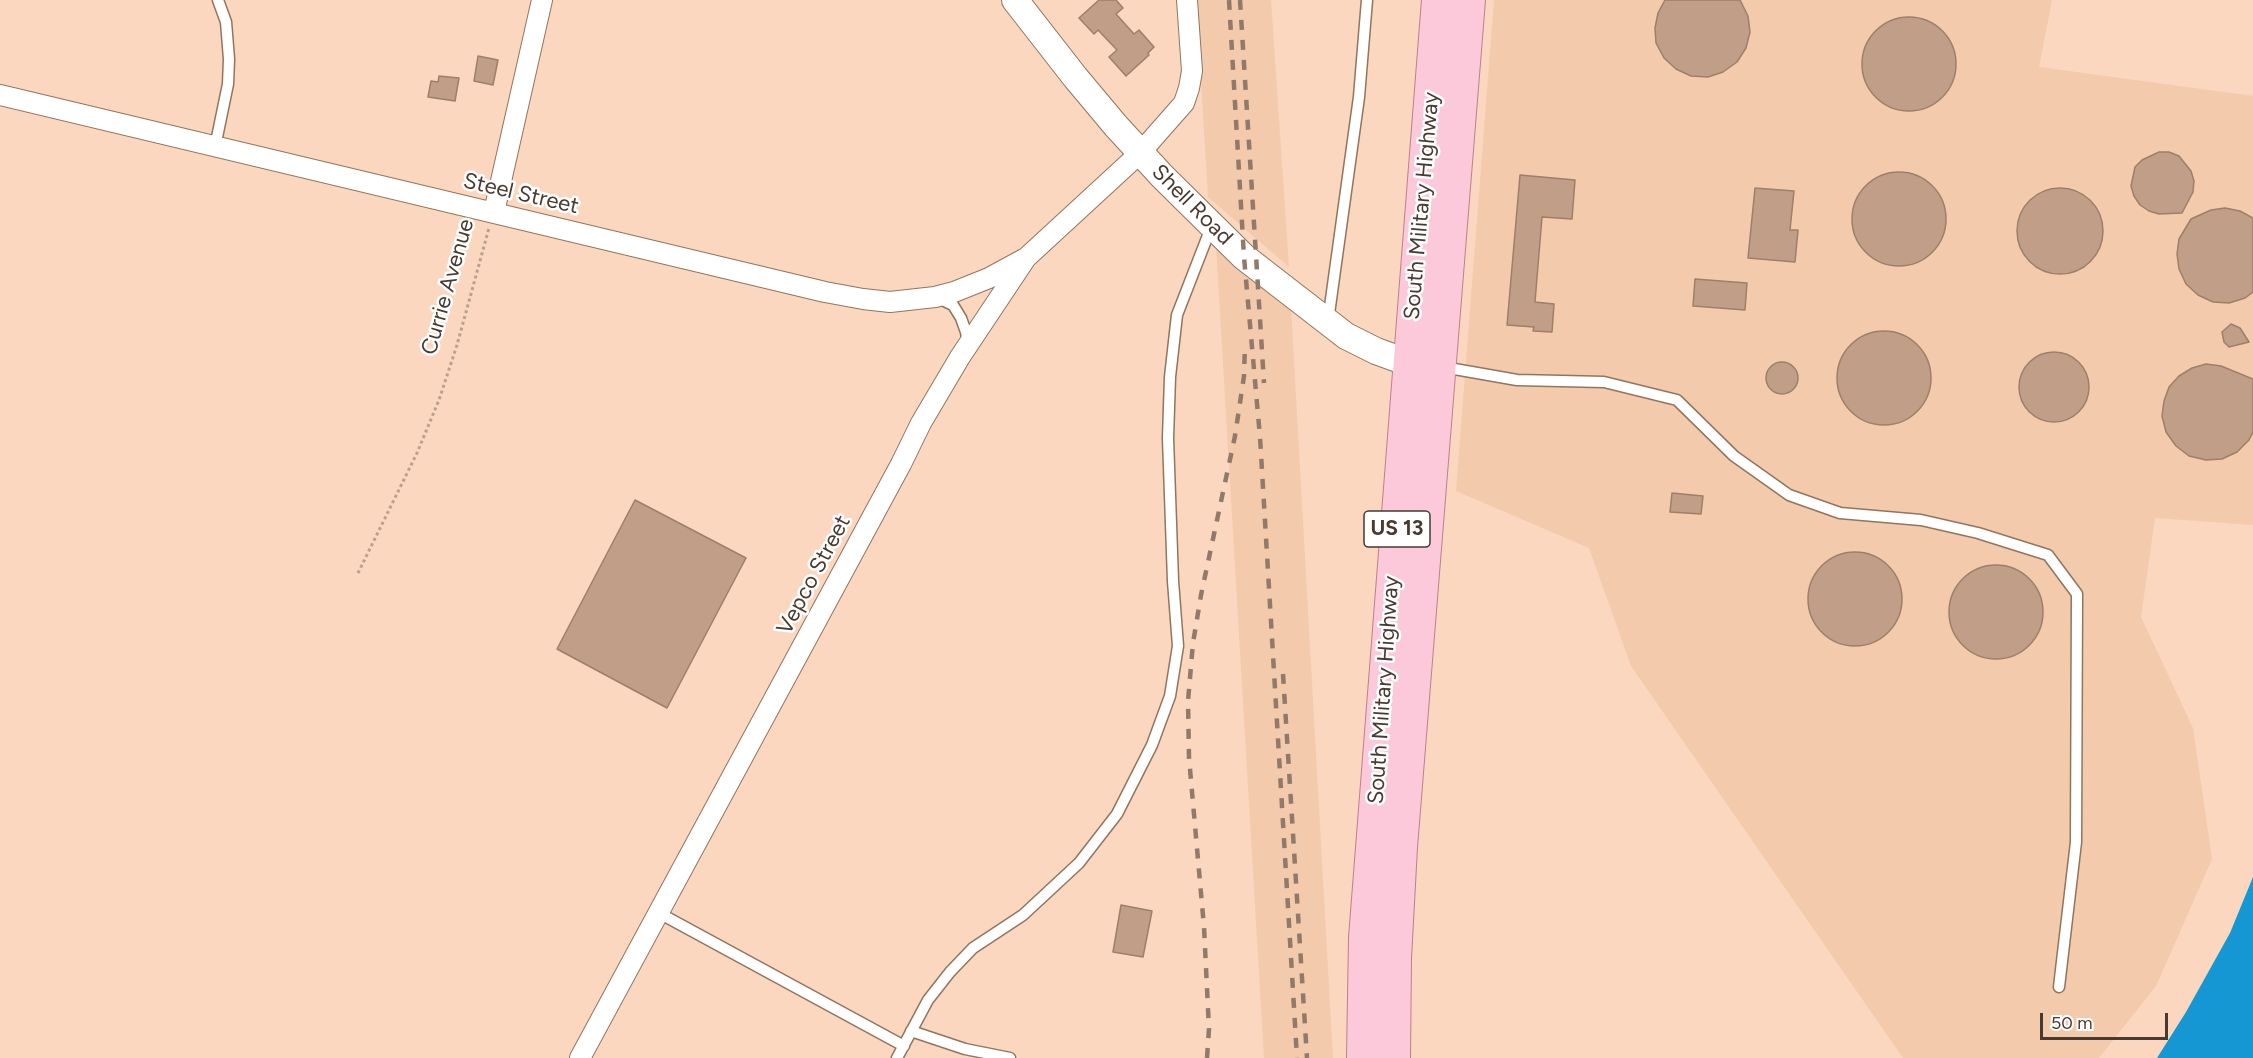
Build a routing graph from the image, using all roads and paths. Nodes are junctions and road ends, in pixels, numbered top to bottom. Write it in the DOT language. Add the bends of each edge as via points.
graph roads {
  1 [pos="218,0"];
  2 [pos="542,0"];
  3 [pos="1015,0"];
  4 [pos="1187,0"];
  5 [pos="1367,0"];
  6 [pos="1438,0"];
  7 [pos="1469,0"];
  8 [pos="0,95"];
  9 [pos="215,147"];
  10 [pos="1140,153"];
  11 [pos="494,212"];
  12 [pos="1212,225"];
  13 [pos="1026,258"];
  14 [pos="934,297"];
  15 [pos="1328,321"];
  16 [pos="968,346"];
  17 [pos="1425,365"];
  18 [pos="358,573"];
  19 [pos="659,913"];
  20 [pos="2059,987"];
  21 [pos="911,1031"];
  22 [pos="904,1046"];
  23 [pos="580,1058"];
  24 [pos="897,1058"];
  25 [pos="1010,1058"];
  26 [pos="1363,1058"];
  27 [pos="1394,1058"];
  1 -- 9 [label="lane" via="230,59"];
  2 -- 11 [label="street, Currie Avenue"];
  3 -- 10 [label="street, Shell Road" via="1074,77"];
  4 -- 10 [label="street, Vepco Street" via="1192,71 1189,88 1184,103"];
  5 -- 15 [label="lane" via="1359,98"];
  6 -- 17 [label="main road, South Military Highway / US 13"];
  7 -- 17 [label="main road, South Military Highway / US 13"];
  8 -- 9 [label="street, Steel Street"];
  9 -- 11 [label="street, Steel Street"];
  10 -- 12 [label="street, Shell Road"];
  10 -- 13 [label="street, Vepco Street"];
  11 -- 14 [label="street, Steel Street" via="825,292 890,302"];
  11 -- 18 [label="path, Currie Avenue" via="439,400"];
  12 -- 15 [label="street, Shell Road" via="1244,257"];
  12 -- 21 [label="lane" via="1177,315 1168,438 1178,646 1170,696 1152,745 1117,814 1079,863 1023,915 973,948 928,1000"];
  13 -- 14 [label="street, Steel Street" via="989,278"];
  13 -- 16 [label="street, Vepco Street"];
  14 -- 16 [label="lane" via="952,305 966,332"];
  15 -- 17 [label="street, Shell Road" via="1346,336 1376,351"];
  16 -- 19 [label="street, Vepco Street" via="921,423"];
  17 -- 20 [label="lane" via="1517,380 1604,382 1677,400 1734,456 1789,495 1840,513 1921,520 1978,532 2048,555 2078,594 2076,842"];
  17 -- 26 [label="main road, South Military Highway / US 13" via="1365,938"];
  17 -- 27 [label="main road, South Military Highway / US 13" via="1395,958"];
  19 -- 22 [label="lane"];
  19 -- 23 [label="street, Vepco Street"];
  21 -- 22 [label="lane"];
  21 -- 25 [label="lane" via="965,1049"];
  22 -- 24 [label="lane"];
}
